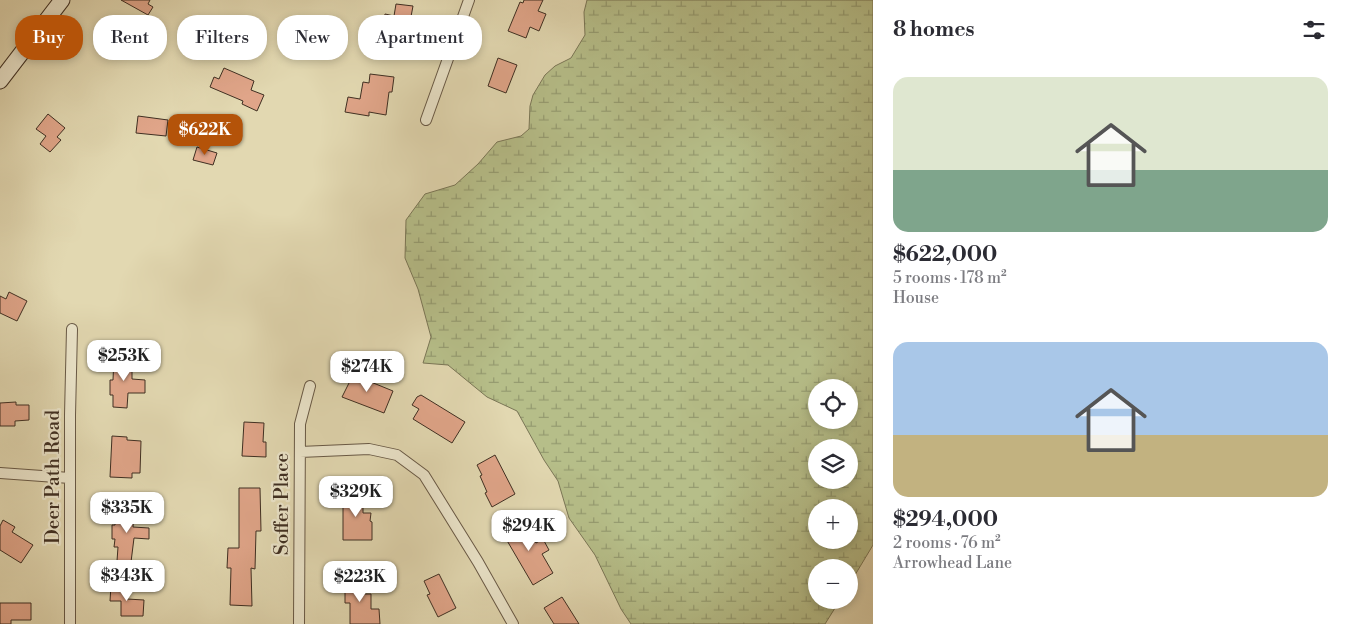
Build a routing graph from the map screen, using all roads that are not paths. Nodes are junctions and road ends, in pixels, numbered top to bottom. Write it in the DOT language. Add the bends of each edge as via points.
graph roads {
  1 [pos="62,0"];
  2 [pos="469,0"];
  3 [pos="0,81"];
  4 [pos="426,120"];
  5 [pos="72,329"];
  6 [pos="310,386"];
  7 [pos="300,452"];
  8 [pos="0,473"];
  9 [pos="70,478"];
  10 [pos="70,624"];
  11 [pos="299,624"];
  12 [pos="513,624"];
  1 -- 3 [label="street"];
  2 -- 4 [label="street"];
  5 -- 9 [label="street, Deer Path Road"];
  6 -- 7 [label="street, Soffer Place" via="300,424"];
  7 -- 11 [label="street, Soffer Place"];
  7 -- 12 [label="street" via="370,449 397,455 424,475"];
  8 -- 9 [label="street"];
  9 -- 10 [label="street, Deer Path Road"];
}
